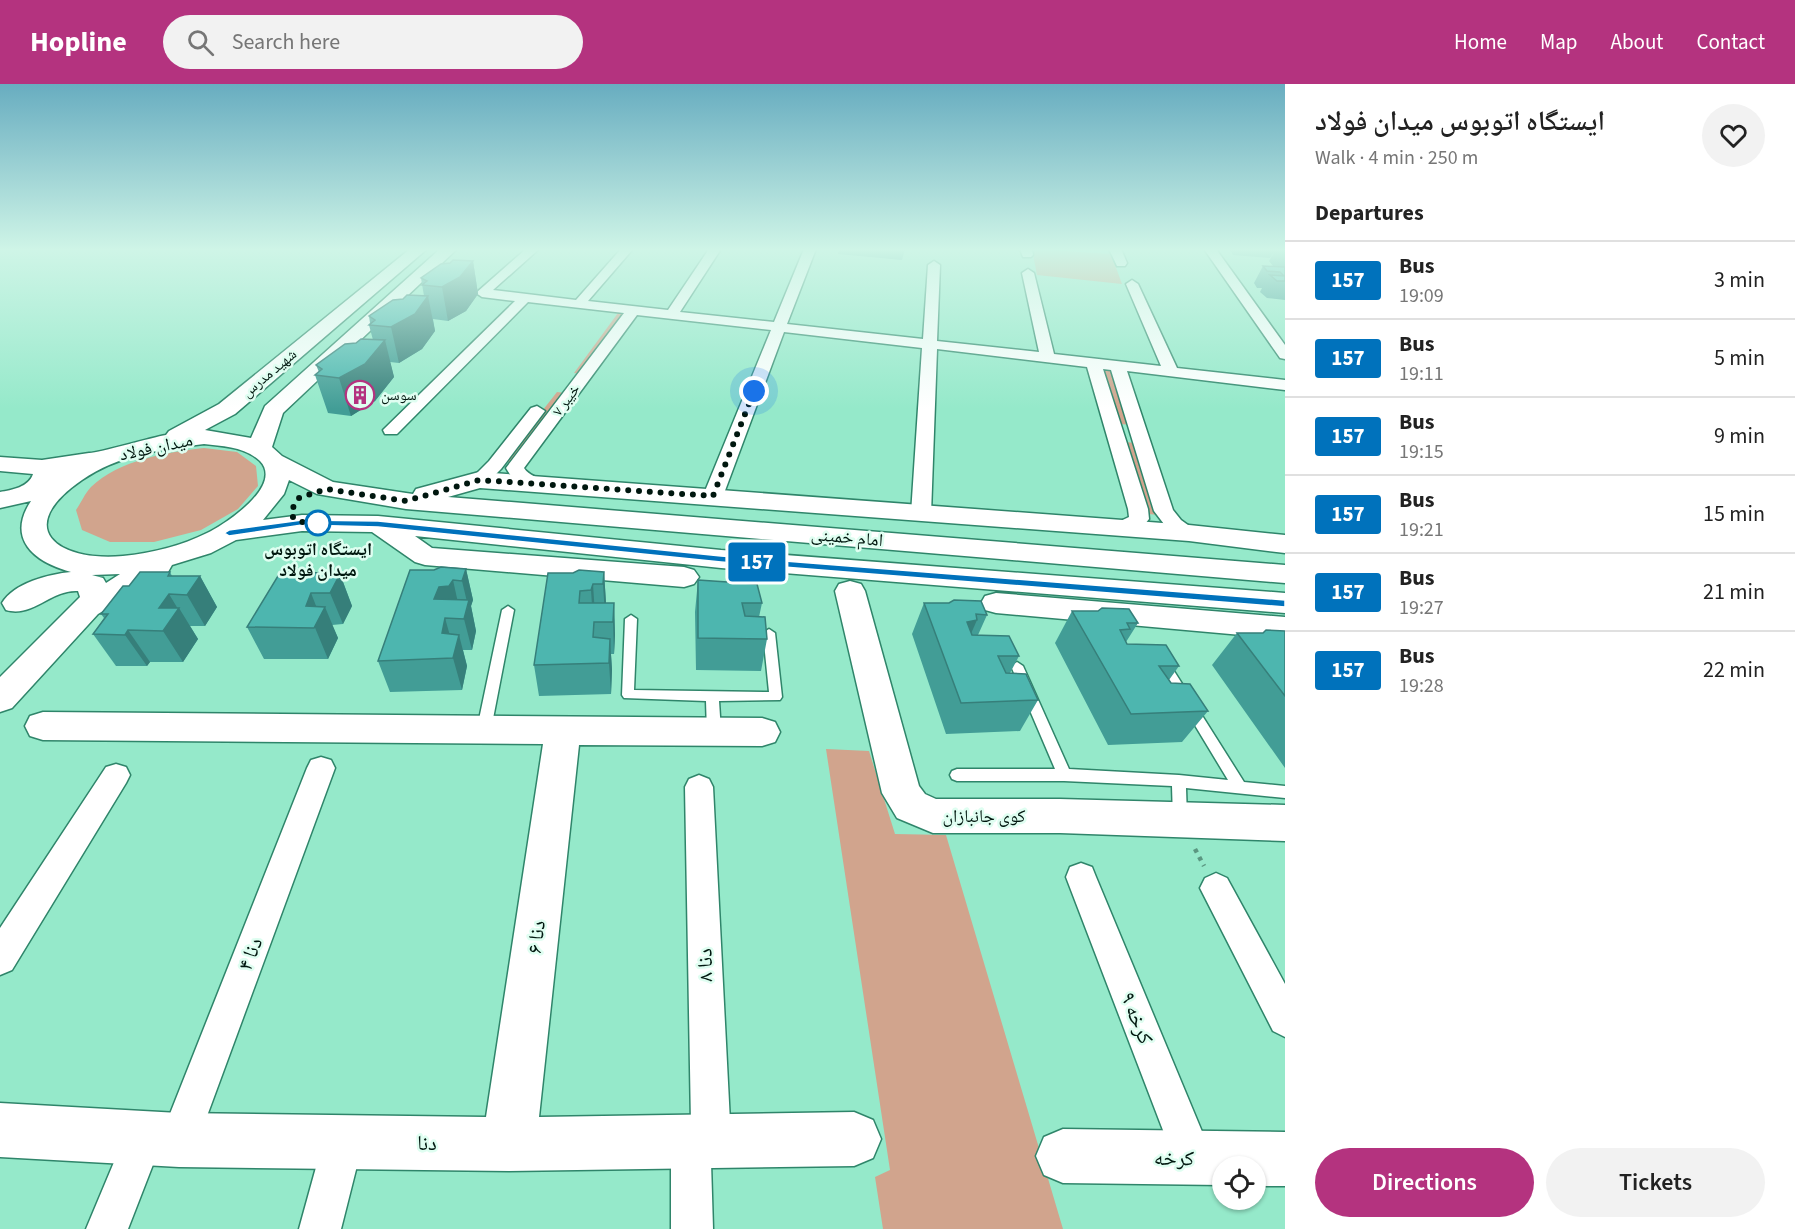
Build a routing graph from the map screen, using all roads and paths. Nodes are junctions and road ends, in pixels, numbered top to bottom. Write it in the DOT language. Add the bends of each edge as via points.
graph roads {
  1 [pos="355,302"];
  2 [pos="391,302"];
  3 [pos="520,302"];
  4 [pos="559,302"];
  5 [pos="580,302"];
  6 [pos="680,302"];
  7 [pos="789,302"];
  8 [pos="933,302"];
  9 [pos="1035,302"];
  10 [pos="1140,302"];
  11 [pos="1248,302"];
  12 [pos="578,305"];
  13 [pos="624,311"];
  14 [pos="671,316"];
  15 [pos="779,328"];
  16 [pos="931,346"];
  17 [pos="1285,355"];
  18 [pos="1048,358"];
  19 [pos="1094,364"];
  20 [pos="1118,367"];
  21 [pos="1171,372"];
  22 [pos="560,382"];
  23 [pos="577,385"];
  24 [pos="1285,386"];
  25 [pos="227,409"];
  26 [pos="273,411"];
  27 [pos="1114,429"];
  28 [pos="391,430"];
  29 [pos="1138,432"];
  30 [pos="168,441"];
  31 [pos="266,455"];
  32 [pos="111,456"];
  33 [pos="0,464"];
  34 [pos="42,467"];
  35 [pos="487,472"];
  36 [pos="524,476"];
  37 [pos="326,489"];
  38 [pos="713,496"];
  39 [pos="406,501"];
  40 [pos="0,502"];
  41 [pos="921,514"];
  42 [pos="32,521"];
  43 [pos="302,522"];
  44 [pos="1129,522"];
  45 [pos="378,524"];
  46 [pos="1180,527"];
  47 [pos="229,533"];
  48 [pos="1285,544"];
  49 [pos="48,555"];
  50 [pos="172,557"];
  51 [pos="1285,574"];
  52 [pos="850,591"];
  53 [pos="1285,603"];
  54 [pos="87,607"];
  55 [pos="508,610"];
  56 [pos="9,612"];
  57 [pos="631,619"];
  58 [pos="1285,628"];
  59 [pos="769,633"];
  60 [pos="1017,666"];
  61 [pos="1170,674"];
  62 [pos="712,696"];
  63 [pos="0,699"];
  64 [pos="43,726"];
  65 [pos="483,730"];
  66 [pos="563,730"];
  67 [pos="714,732"];
  68 [pos="762,732"];
  69 [pos="321,768"];
  70 [pos="116,775"];
  71 [pos="957,775"];
  72 [pos="1064,775"];
  73 [pos="1179,781"];
  74 [pos="699,787"];
  75 [pos="1240,788"];
  76 [pos="1285,792"];
  77 [pos="1180,820"];
  78 [pos="1285,822"];
  79 [pos="1081,877"];
  80 [pos="1216,888"];
  81 [pos="0,958"];
  82 [pos="1285,1019"];
  83 [pos="0,1130"];
  84 [pos="161,1139"];
  85 [pos="854,1139"];
  86 [pos="343,1142"];
  87 [pos="701,1143"];
  88 [pos="509,1144"];
  89 [pos="1063,1156"];
  90 [pos="1193,1158"];
  91 [pos="1285,1159"];
  92 [pos="107,1229"];
  93 [pos="320,1229"];
  94 [pos="692,1229"];
  1 -- 25 [label="main road, شهید مدرس"];
  2 -- 26 [label="main road, شهید مدرس"];
  3 -- 28 [label="street"];
  4 -- 12 [label="street"];
  5 -- 12 [label="street"];
  6 -- 14 [label="street"];
  7 -- 15 [label="street"];
  8 -- 16 [label="street"];
  9 -- 18 [label="street"];
  10 -- 21 [label="street"];
  11 -- 17 [label="street"];
  12 -- 13 [label="street"];
  13 -- 14 [label="street"];
  13 -- 22 [label="street, خیبر ۷"];
  13 -- 23 [label="street, خیبر ۷"];
  14 -- 15 [label="street"];
  15 -- 16 [label="street"];
  15 -- 38 [label="street"];
  16 -- 18 [label="street"];
  16 -- 41 [label="street"];
  18 -- 19 [label="street"];
  19 -- 20 [label="street"];
  19 -- 27 [label="street"];
  20 -- 21 [label="street"];
  20 -- 29 [label="street"];
  21 -- 24 [label="street"];
  22 -- 23 [label="street"];
  22 -- 35 [label="street, خیبر ۷"];
  23 -- 36 [label="street, خیبر ۷"];
  25 -- 26 [label="main road" via="223,419 238,425"];
  25 -- 30 [label="main road, شهید مدرس"];
  26 -- 31 [label="main road, شهید مدرس"];
  27 -- 29 [label="street"];
  27 -- 44 [label="street"];
  29 -- 46 [label="street" via="1164,511"];
  30 -- 31 [label="main road, میدان فولاد" via="235,440"];
  30 -- 32 [label="main road, میدان فولاد"];
  31 -- 37 [label="main road, امام خمینی"];
  31 -- 47 [label="main road" via="277,473 275,487 251,518"];
  32 -- 34 [label="main road"];
  32 -- 42 [label="main road, میدان فولاد" via="59,485 41,503"];
  33 -- 34 [label="main road"];
  34 -- 40 [label="main road" via="46,472 39,486"];
  35 -- 36 [label="main road"];
  35 -- 39 [label="main road"];
  36 -- 38 [label="main road"];
  37 -- 39 [label="main road, امام خمینی"];
  37 -- 43 [label="main road" via="293,504 293,517"];
  38 -- 41 [label="main road"];
  39 -- 51 [label="main road, امام خمینی"];
  40 -- 42 [label="main road"];
  41 -- 44 [label="main road"];
  42 -- 49 [label="main road" via="33,540"];
  43 -- 45 [label="main road, امام خمینی"];
  43 -- 47 [label="main road, امام خمینی"];
  44 -- 46 [label="main road"];
  45 -- 52 [label="main road" via="425,556"];
  45 -- 53 [label="main road, امام خمینی" via="721,559"];
  46 -- 48 [label="main road"];
  47 -- 50 [label="main road"];
  49 -- 50 [label="main road" via="71,564 101,567"];
  49 -- 56 [label="main road"];
  50 -- 54 [label="main road"];
  52 -- 58 [label="main road"];
  52 -- 77 [label="main road, کوی جانبازان" via="901,793 910,806 933,816"];
  54 -- 56 [label="main road" via="94,594 92,585 68,581 53,584"];
  54 -- 63 [label="main road"];
  55 -- 65 [label="lane"];
  57 -- 62 [label="lane" via="628,694"];
  59 -- 62 [label="lane" via="776,696"];
  60 -- 72 [label="lane"];
  61 -- 75 [label="lane"];
  62 -- 67 [label="lane"];
  64 -- 65 [label="main road"];
  65 -- 66 [label="main road"];
  66 -- 67 [label="main road"];
  66 -- 88 [label="main road, دنا ۶"];
  67 -- 68 [label="main road"];
  69 -- 84 [label="street, دنا ۴"];
  70 -- 81 [label="street"];
  71 -- 72 [label="lane"];
  72 -- 73 [label="lane"];
  73 -- 75 [label="lane"];
  73 -- 77 [label="lane"];
  74 -- 87 [label="street, دنا ۸"];
  75 -- 76 [label="lane"];
  77 -- 78 [label="main road, کوی جانبازان"];
  77 -- 80 [label="path"];
  79 -- 90 [label="street, کرخه ۹"];
  80 -- 82 [label="street"];
  83 -- 84 [label="main road, دنا"];
  84 -- 86 [label="main road, دنا"];
  84 -- 92 [label="street, دنا ۴"];
  85 -- 87 [label="main road, دنا"];
  86 -- 88 [label="main road, دنا"];
  86 -- 93 [label="street"];
  87 -- 88 [label="main road, دنا"];
  87 -- 94 [label="street, دنا ۸"];
  89 -- 90 [label="main road, کرخه"];
  90 -- 91 [label="main road, کرخه"];
}
